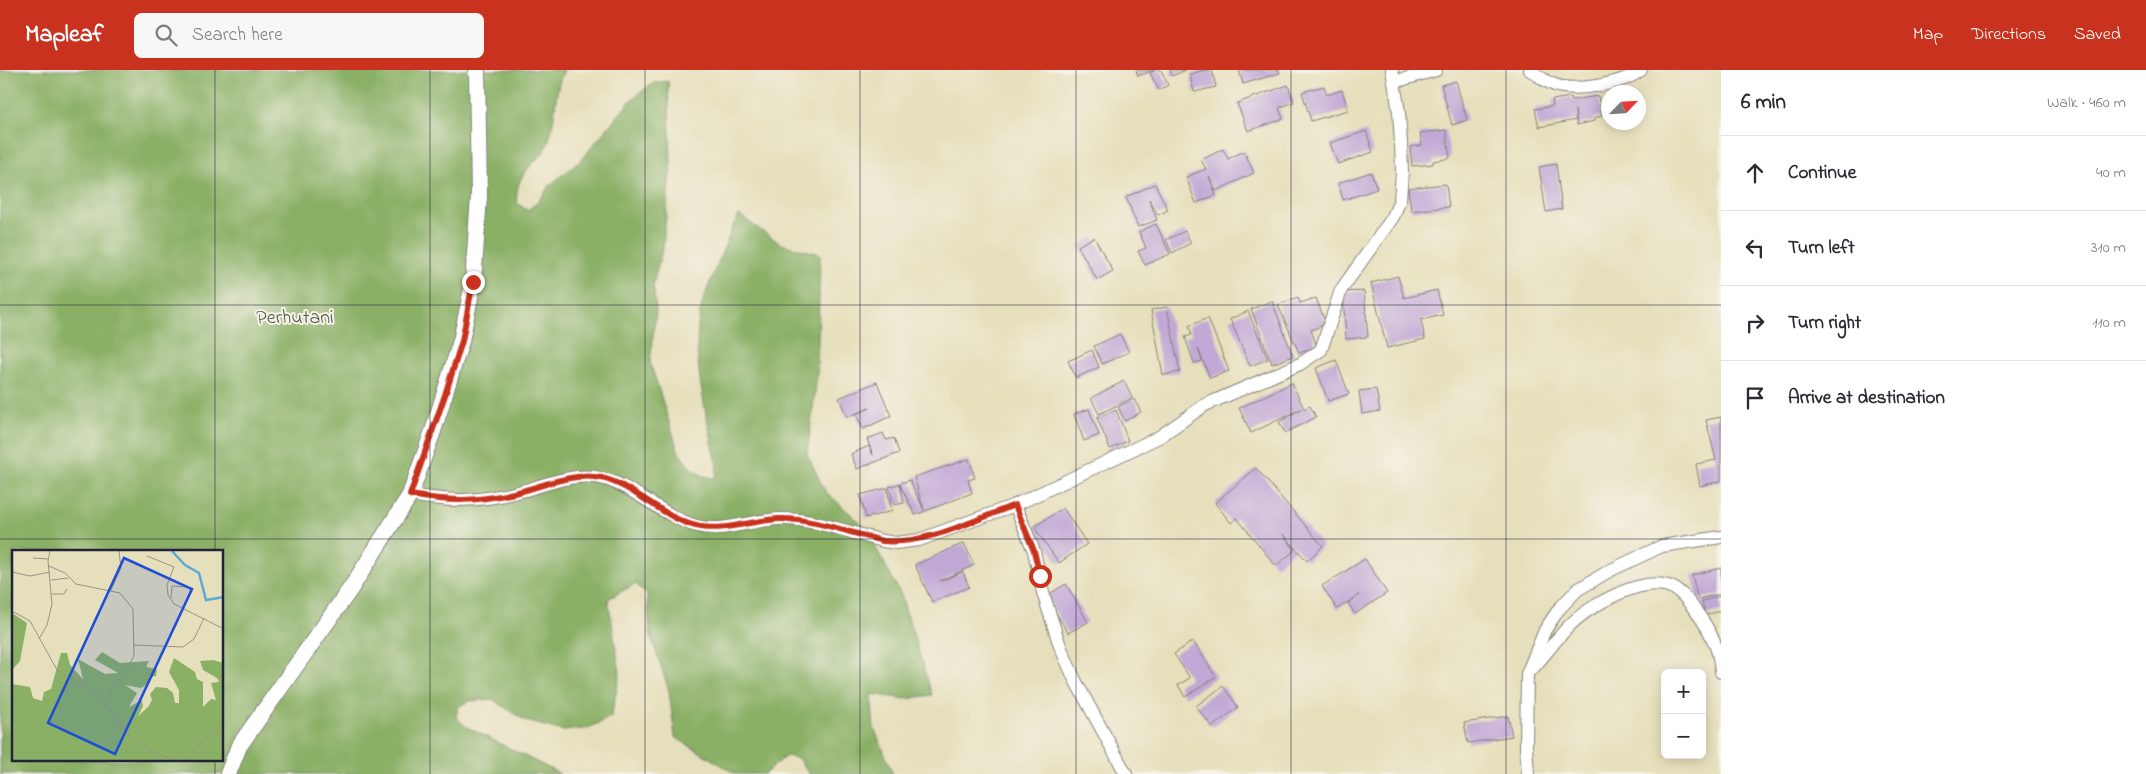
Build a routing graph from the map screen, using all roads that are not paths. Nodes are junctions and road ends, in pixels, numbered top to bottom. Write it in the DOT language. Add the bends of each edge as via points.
graph roads {
  1 [pos="477,70"];
  2 [pos="1436,70"];
  3 [pos="1530,70"];
  4 [pos="1641,70"];
  5 [pos="1393,76"];
  6 [pos="410,495"];
  7 [pos="1015,505"];
  8 [pos="1721,537"];
  9 [pos="1721,672"];
  10 [pos="1527,674"];
  11 [pos="228,774"];
  12 [pos="1126,774"];
  13 [pos="1528,774"];
  1 -- 6 [label="street" via="480,196 473,282 462,341"];
  2 -- 5 [label="street"];
  3 -- 4 [label="street" via="1551,84 1569,88 1626,79"];
  5 -- 7 [label="street" via="1399,112 1400,200 1393,217 1341,290 1321,350 1300,364 1205,405 1159,438"];
  6 -- 7 [label="street" via="464,502 518,492 549,482 597,477 639,496 686,524 714,528 779,519 896,542 919,540"];
  6 -- 11 [label="street" via="351,588 239,746"];
  7 -- 12 [label="street" via="1034,551 1060,646"];
  8 -- 10 [label="street" via="1662,546 1577,590 1545,630"];
  9 -- 10 [label="street" via="1712,636 1701,618 1687,599 1673,588 1657,585 1628,589 1594,606 1570,625"];
  10 -- 13 [label="street"];
}
